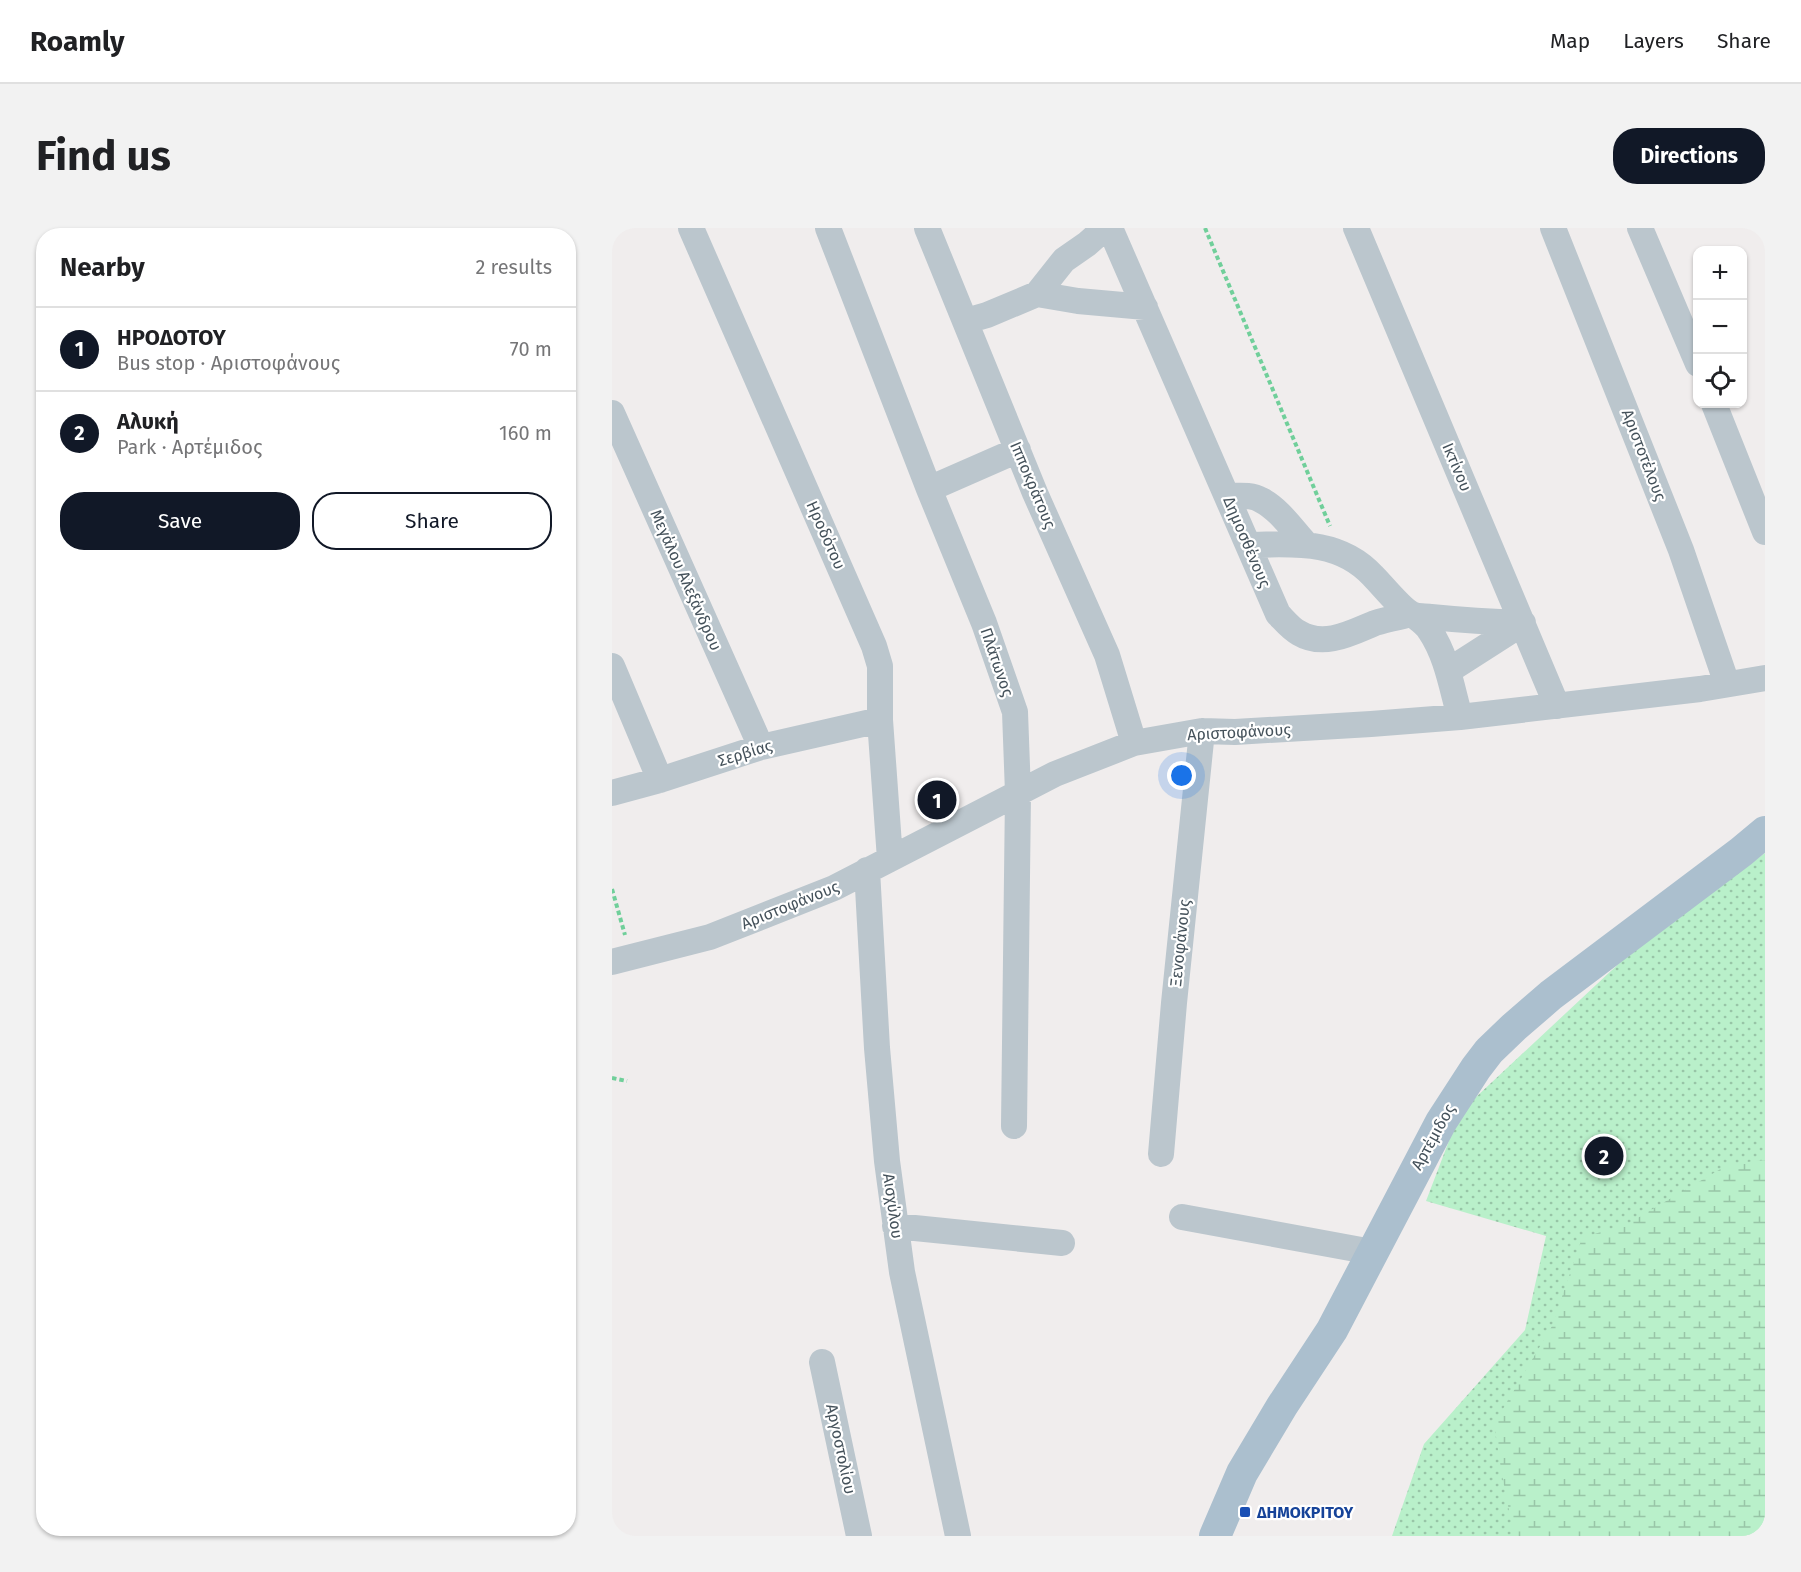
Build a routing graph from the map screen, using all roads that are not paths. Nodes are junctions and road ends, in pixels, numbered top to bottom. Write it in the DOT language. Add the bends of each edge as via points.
graph roads {
  1 [pos="691,228"];
  2 [pos="828,228"];
  3 [pos="927,228"];
  4 [pos="1105,228"];
  5 [pos="1110,228"];
  6 [pos="1356,228"];
  7 [pos="1553,228"];
  8 [pos="1640,228"];
  9 [pos="1037,294"];
  10 [pos="1144,307"];
  11 [pos="966,321"];
  12 [pos="1694,354"];
  13 [pos="1716,408"];
  14 [pos="612,412"];
  15 [pos="1018,450"];
  16 [pos="929,489"];
  17 [pos="1227,496"];
  18 [pos="1765,531"];
  19 [pos="1306,544"];
  20 [pos="1248,545"];
  21 [pos="1412,614"];
  22 [pos="1523,623"];
  23 [pos="612,666"];
  24 [pos="1448,672"];
  25 [pos="1765,678"];
  26 [pos="1727,684"];
  27 [pos="1557,706"];
  28 [pos="1460,717"];
  29 [pos="880,720"];
  30 [pos="1202,731"];
  31 [pos="1134,743"];
  32 [pos="760,747"];
  33 [pos="660,780"];
  34 [pos="1018,793"];
  35 [pos="612,794"];
  36 [pos="1765,832"];
  37 [pos="890,859"];
  38 [pos="867,870"];
  39 [pos="622,960"];
  40 [pos="1014,1126"];
  41 [pos="1161,1154"];
  42 [pos="1182,1217"];
  43 [pos="895,1226"];
  44 [pos="1062,1243"];
  45 [pos="1372,1252"];
  46 [pos="822,1362"];
  47 [pos="859,1536"];
  48 [pos="958,1536"];
  49 [pos="1215,1536"];
  1 -- 29 [label="street, Ηροδότου" via="874,646 880,666"];
  2 -- 16 [label="street, Πλάτωνος"];
  3 -- 11 [label="street, Ιπποκράτους"];
  4 -- 9 [label="street" via="1064,260"];
  5 -- 10 [label="street, Δημοσθένους"];
  6 -- 22 [label="street, Ικτίνου"];
  7 -- 26 [label="street, Αριστοτέλους" via="1681,550"];
  8 -- 12 [label="street"];
  9 -- 10 [label="street"];
  9 -- 11 [label="street"];
  10 -- 17 [label="street, Δημοσθένους"];
  11 -- 15 [label="street, Ιπποκράτους"];
  13 -- 18 [label="street"];
  14 -- 32 [label="street, Μεγάλου Αλεξάνδρου"];
  15 -- 16 [label="street"];
  15 -- 31 [label="street, Ιπποκράτους" via="1107,655"];
  16 -- 34 [label="street, Πλάτωνος" via="984,623 1015,712"];
  17 -- 19 [label="street" via="1260,500"];
  17 -- 20 [label="street, Δημοσθένους"];
  19 -- 20 [label="street"];
  19 -- 21 [label="street" via="1352,559"];
  20 -- 21 [label="street, Δημοσθένους" via="1278,614 1297,633 1323,640"];
  21 -- 22 [label="street, Δημοσθένους"];
  21 -- 24 [label="street" via="1429,629"];
  22 -- 24 [label="street"];
  22 -- 27 [label="street, Ικτίνου"];
  23 -- 33 [label="street"];
  24 -- 28 [label="street"];
  25 -- 26 [label="street, Αριστοφάνους"];
  26 -- 27 [label="street, Αριστοφάνους"];
  27 -- 28 [label="street, Αριστοφάνους"];
  28 -- 30 [label="street, Αριστοφάνους"];
  29 -- 32 [label="street, Σερβίας"];
  29 -- 37 [label="street, Ηροδότου"];
  30 -- 31 [label="street, Αριστοφάνους"];
  30 -- 41 [label="street, Ξενοφάνους"];
  31 -- 34 [label="street, Αριστοφάνους"];
  32 -- 33 [label="street, Σερβίας"];
  33 -- 35 [label="street, Σερβίας"];
  34 -- 37 [label="street, Αριστοφάνους"];
  34 -- 40 [label="street, Πλάτωνος"];
  36 -- 45 [label="main road, Αρτέμιδος" via="1579,972 1489,1052 1441,1122"];
  37 -- 38 [label="street, Αριστοφάνους"];
  38 -- 39 [label="street, Αριστοφάνους" via="834,888 710,937"];
  38 -- 43 [label="street, Αισχύλου" via="877,1048"];
  42 -- 45 [label="street"];
  43 -- 44 [label="street"];
  43 -- 48 [label="street, Αισχύλου"];
  45 -- 49 [label="main road, Αρτέμιδος" via="1332,1330 1242,1473"];
  46 -- 47 [label="street, Αργοστολίου"];
}
